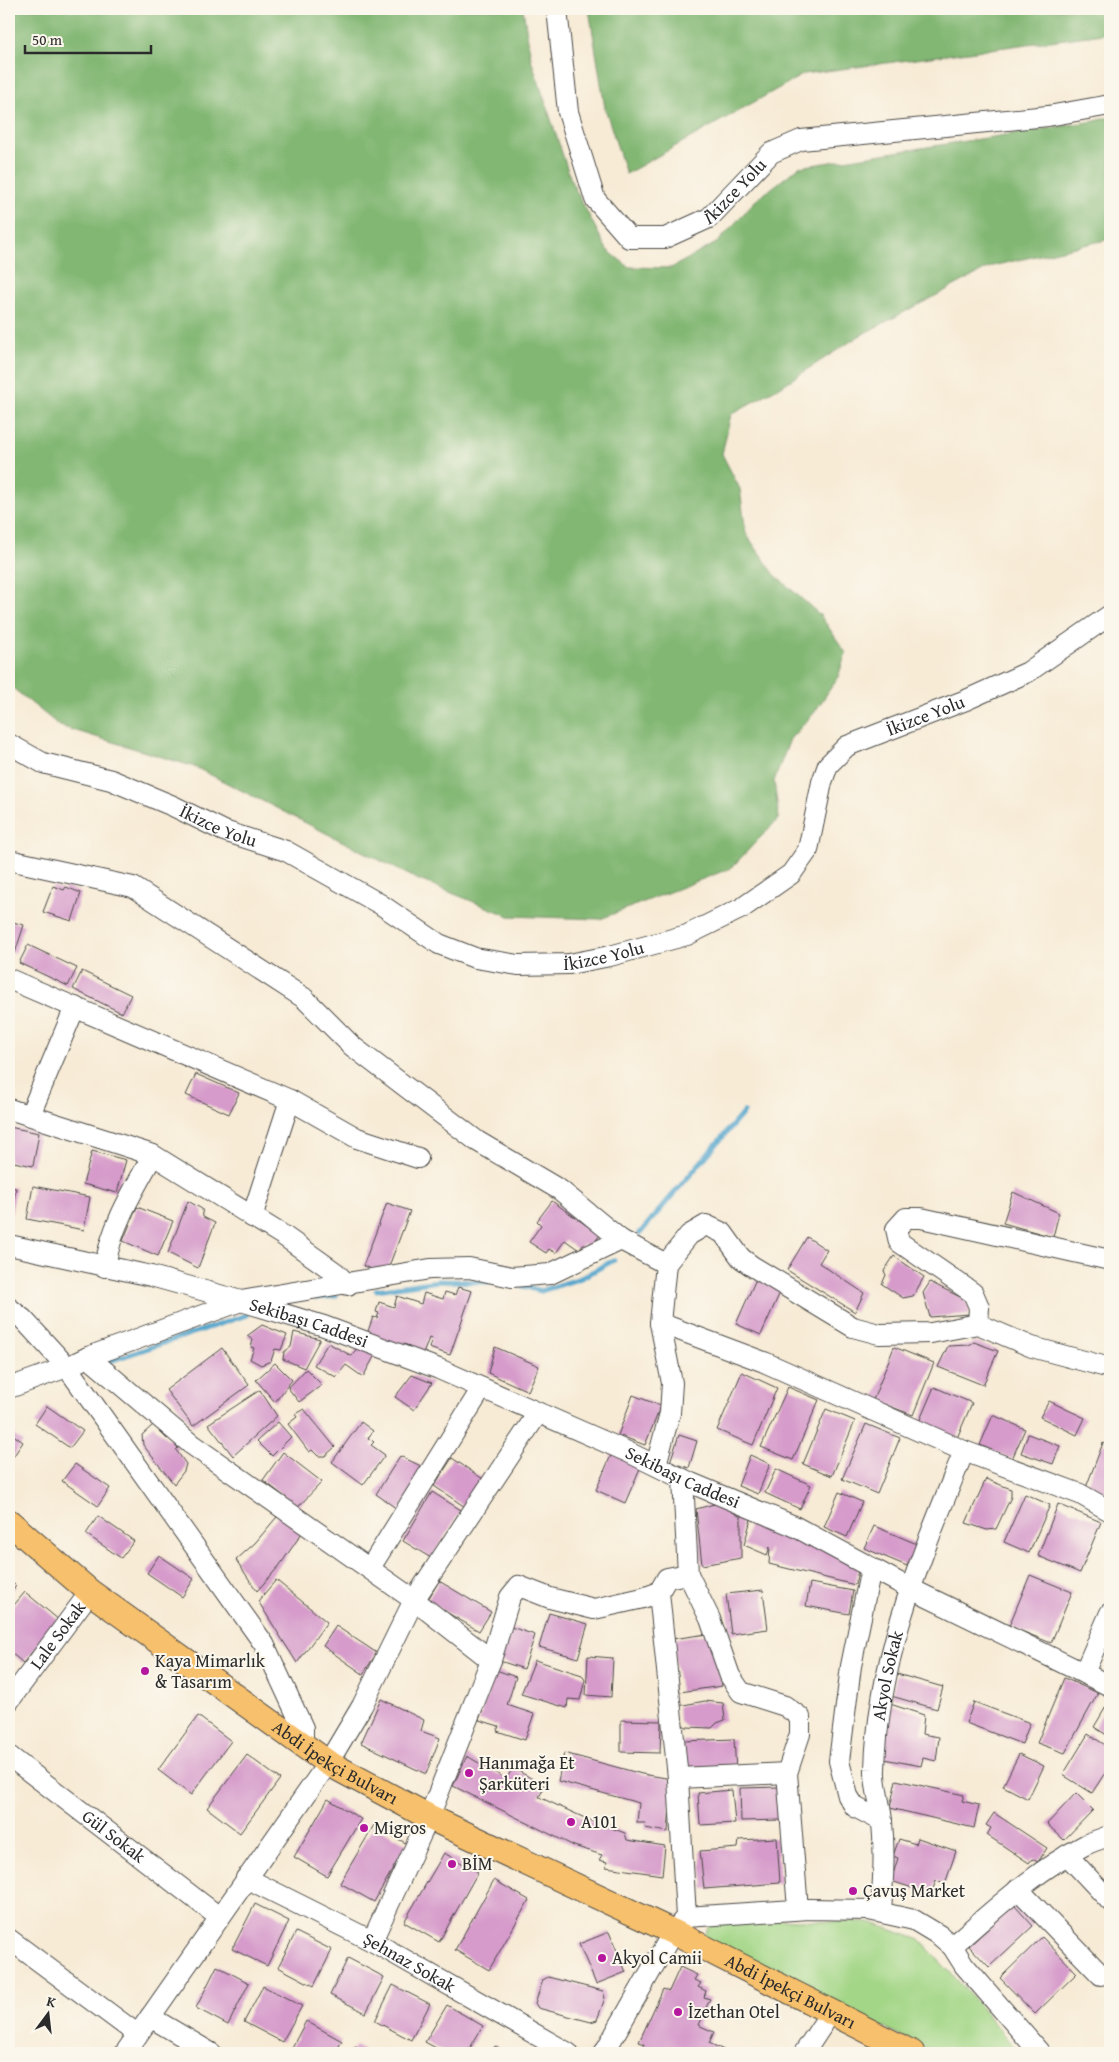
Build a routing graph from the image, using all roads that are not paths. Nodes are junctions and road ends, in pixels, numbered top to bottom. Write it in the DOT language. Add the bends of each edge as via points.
graph roads {
  1 [pos="557,9"];
  2 [pos="1110,105"];
  3 [pos="1110,615"];
  4 [pos="9,744"];
  5 [pos="9,860"];
  6 [pos="9,978"];
  7 [pos="75,1007"];
  8 [pos="290,1100"];
  9 [pos="9,1109"];
  10 [pos="30,1115"];
  11 [pos="153,1154"];
  12 [pos="418,1158"];
  13 [pos="252,1217"];
  14 [pos="621,1240"];
  15 [pos="9,1245"];
  16 [pos="1110,1260"];
  17 [pos="666,1264"];
  18 [pos="104,1267"];
  19 [pos="348,1285"];
  20 [pos="241,1301"];
  21 [pos="9,1308"];
  22 [pos="660,1323"];
  23 [pos="978,1324"];
  24 [pos="88,1357"];
  25 [pos="67,1367"];
  26 [pos="1110,1368"];
  27 [pos="9,1388"];
  28 [pos="482,1388"];
  29 [pos="538,1413"];
  30 [pos="964,1451"];
  31 [pos="656,1465"];
  32 [pos="683,1479"];
  33 [pos="1110,1511"];
  34 [pos="9,1522"];
  35 [pos="370,1568"];
  36 [pos="871,1568"];
  37 [pos="688,1574"];
  38 [pos="909,1588"];
  39 [pos="90,1592"];
  40 [pos="659,1592"];
  41 [pos="414,1600"];
  42 [pos="1110,1613"];
  43 [pos="491,1660"];
  44 [pos="1084,1673"];
  45 [pos="1110,1686"];
  46 [pos="9,1701"];
  47 [pos="303,1746"];
  48 [pos="9,1756"];
  49 [pos="328,1763"];
  50 [pos="787,1773"];
  51 [pos="678,1778"];
  52 [pos="430,1817"];
  53 [pos="882,1821"];
  54 [pos="1110,1835"];
  55 [pos="1067,1854"];
  56 [pos="246,1878"];
  57 [pos="1018,1889"];
  58 [pos="1110,1901"];
  59 [pos="804,1909"];
  60 [pos="875,1911"];
  61 [pos="219,1917"];
  62 [pos="679,1925"];
  63 [pos="9,1939"];
  64 [pos="372,1941"];
  65 [pos="952,1946"];
  66 [pos="1101,1975"];
  67 [pos="831,2012"];
  68 [pos="150,2017"];
  69 [pos="138,2034"];
  70 [pos="125,2053"];
  71 [pos="211,2053"];
  72 [pos="568,2053"];
  73 [pos="604,2053"];
  74 [pos="804,2053"];
  75 [pos="912,2053"];
  76 [pos="1040,2053"];
  1 -- 2 [label="street, İkizce Yolu" via="568,112 592,190 595,199 629,238 665,238 709,218 771,153 802,140 1048,116"];
  3 -- 4 [label="street, İkizce Yolu" via="1028,672 847,746 828,766 822,782 808,850 791,874 742,908 687,935 569,964 518,964 475,958 439,944 380,904 286,851 224,831 111,780 43,764"];
  5 -- 14 [label="street" via="133,887 304,998 352,1046 477,1141 560,1190"];
  6 -- 7 [label="street"];
  7 -- 8 [label="street"];
  7 -- 10 [label="street"];
  8 -- 12 [label="street" via="357,1138"];
  8 -- 13 [label="street"];
  9 -- 10 [label="street"];
  10 -- 11 [label="street"];
  11 -- 13 [label="street"];
  11 -- 18 [label="street" via="116,1224"];
  13 -- 19 [label="street" via="336,1272"];
  14 -- 17 [label="street"];
  14 -- 19 [label="street" via="550,1274 512,1277 469,1268 430,1269"];
  15 -- 18 [label="street, Sekibaşı Caddesi"];
  16 -- 23 [label="street" via="921,1218 906,1218 896,1229 899,1242 973,1293 979,1307"];
  17 -- 22 [label="street"];
  17 -- 23 [label="street" via="689,1235 706,1225 723,1233 741,1258 752,1266 853,1327 879,1334 931,1333"];
  18 -- 20 [label="street, Sekibaşı Caddesi" via="152,1276"];
  19 -- 20 [label="street"];
  20 -- 24 [label="street"];
  20 -- 28 [label="street, Sekibaşı Caddesi" via="324,1326"];
  21 -- 25 [label="street"];
  22 -- 30 [label="street" via="764,1362"];
  22 -- 31 [label="street" via="672,1383 670,1413"];
  23 -- 26 [label="street" via="1032,1347"];
  24 -- 25 [label="street"];
  24 -- 35 [label="street" via="191,1444"];
  25 -- 27 [label="street"];
  25 -- 47 [label="street" via="264,1644 304,1728"];
  28 -- 29 [label="street, Sekibaşı Caddesi"];
  28 -- 35 [label="street"];
  29 -- 31 [label="street, Sekibaşı Caddesi"];
  29 -- 41 [label="street"];
  30 -- 33 [label="street" via="1080,1494"];
  30 -- 38 [label="street, Akyol Sokak"];
  31 -- 32 [label="street, Sekibaşı Caddesi"];
  32 -- 36 [label="street, Sekibaşı Caddesi" via="794,1526"];
  32 -- 37 [label="street"];
  34 -- 39 [label="main road, Abdi İpekçi Bulvarı"];
  35 -- 41 [label="street"];
  36 -- 38 [label="street, Sekibaşı Caddesi"];
  36 -- 53 [label="street" via="852,1666 839,1761 848,1796 855,1807"];
  37 -- 40 [label="street" via="667,1578"];
  37 -- 50 [label="street" via="710,1619 730,1676 740,1692 786,1706 800,1717 800,1734"];
  38 -- 44 [label="street, Sekibaşı Caddesi"];
  38 -- 53 [label="street, Akyol Sokak" via="878,1718 874,1772"];
  39 -- 46 [label="street, Lale Sokak"];
  39 -- 47 [label="main road, Abdi İpekçi Bulvarı"];
  40 -- 43 [label="street" via="594,1609 550,1598 520,1586 510,1597"];
  40 -- 51 [label="street"];
  41 -- 43 [label="street"];
  41 -- 49 [label="street" via="362,1706"];
  42 -- 44 [label="street"];
  43 -- 52 [label="street"];
  44 -- 45 [label="street, Sekibaşı Caddesi"];
  47 -- 49 [label="main road, Abdi İpekçi Bulvarı"];
  48 -- 61 [label="street, Gül Sokak"];
  49 -- 52 [label="main road, Abdi İpekçi Bulvarı"];
  49 -- 56 [label="street"];
  50 -- 51 [label="street"];
  50 -- 59 [label="street"];
  51 -- 62 [label="street"];
  52 -- 62 [label="main road, Abdi İpekçi Bulvarı"];
  52 -- 64 [label="street"];
  53 -- 60 [label="street, Akyol Sokak" via="884,1849"];
  54 -- 55 [label="street"];
  55 -- 57 [label="street"];
  55 -- 58 [label="street"];
  56 -- 61 [label="street"];
  56 -- 64 [label="street, Şehnaz Sokak"];
  57 -- 65 [label="street"];
  57 -- 66 [label="street"];
  59 -- 60 [label="street"];
  59 -- 62 [label="street"];
  60 -- 65 [label="street" via="914,1920 939,1934"];
  61 -- 68 [label="street"];
  62 -- 67 [label="main road, Abdi İpekçi Bulvarı"];
  62 -- 73 [label="street"];
  63 -- 69 [label="street"];
  64 -- 72 [label="street, Şehnaz Sokak"];
  65 -- 76 [label="street" via="964,1965"];
  67 -- 74 [label="street"];
  67 -- 75 [label="main road, Abdi İpekçi Bulvarı"];
  68 -- 69 [label="street"];
  68 -- 71 [label="street"];
  69 -- 70 [label="street"];
}
